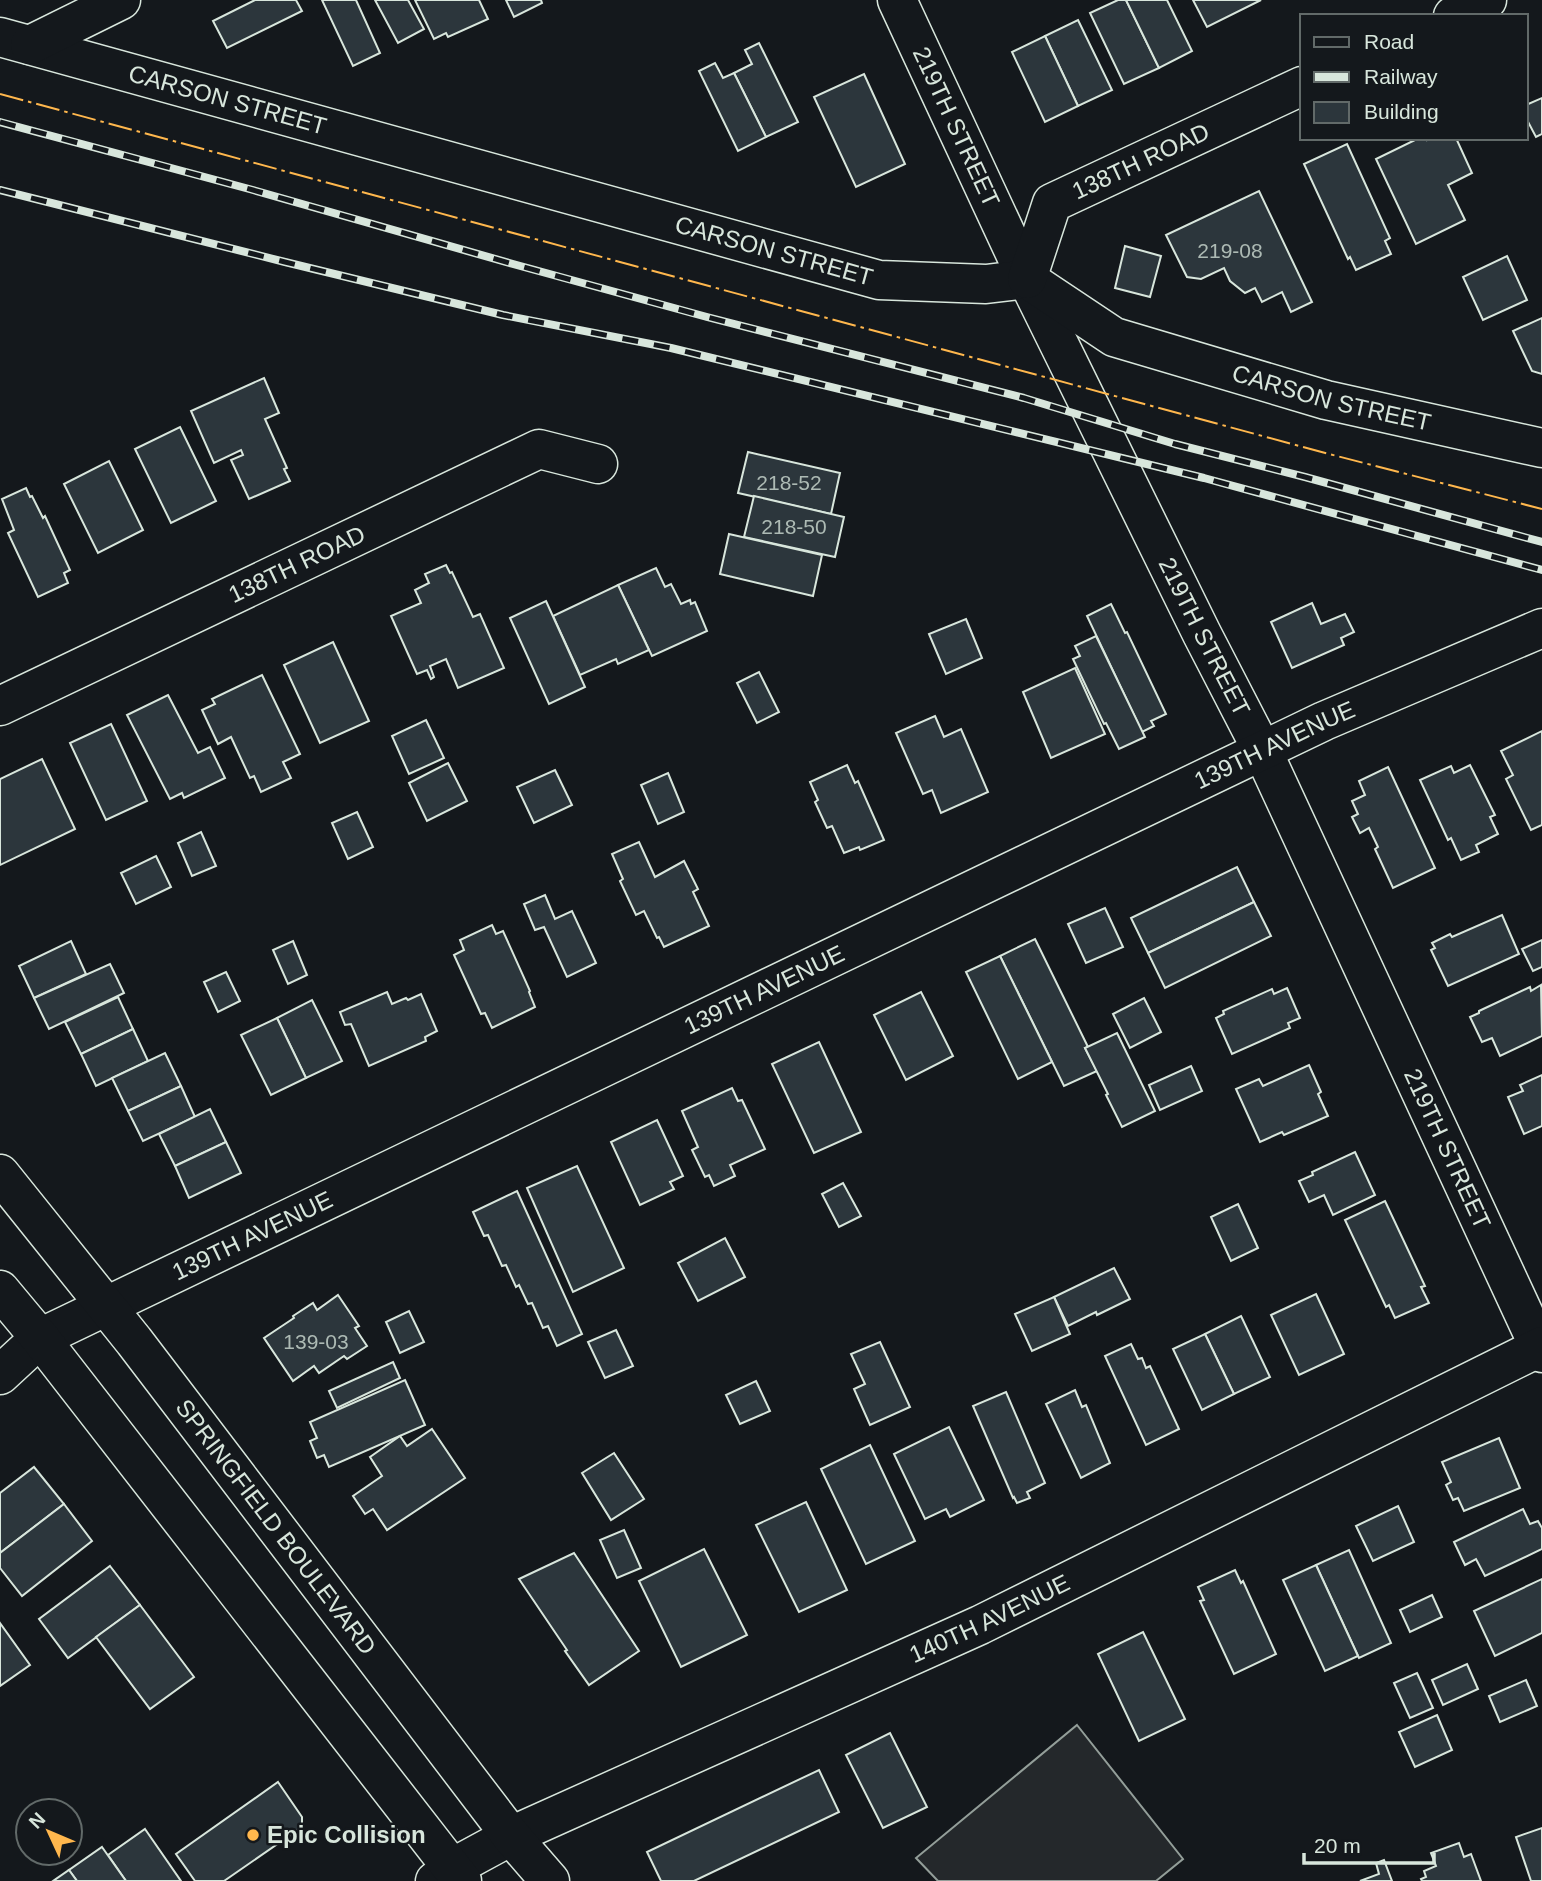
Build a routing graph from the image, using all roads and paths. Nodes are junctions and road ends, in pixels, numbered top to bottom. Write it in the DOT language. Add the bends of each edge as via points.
graph roads {
  1 [pos="121,0"];
  2 [pos="897,0"];
  3 [pos="1487,0"];
  4 [pos="1458,14"];
  5 [pos="15,41"];
  6 [pos="1300,87"];
  7 [pos="1027,279"];
  8 [pos="1542,448"];
  9 [pos="598,464"];
  10 [pos="1542,628"];
  11 [pos="0,706"];
  12 [pos="1263,752"];
  13 [pos="0,1174"];
  14 [pos="0,1290"];
  15 [pos="107,1306"];
  16 [pos="40,1338"];
  17 [pos="1541,1349"];
  18 [pos="0,1375"];
  19 [pos="511,1836"];
  20 [pos="450,1877"];
  21 [pos="550,1881"];
  1 -- 5 [label="street"];
  2 -- 7 [label="street, 219TH STREET"];
  3 -- 4 [label="street"];
  5 -- 7 [label="street, CARSON STREET" via="879,279 986,284"];
  6 -- 7 [label="street, 138TH ROAD" via="1052,204"];
  7 -- 8 [label="street, CARSON STREET" via="1114,337 1326,400"];
  7 -- 12 [label="street, 219TH STREET"];
  9 -- 11 [label="street, 138TH ROAD" via="539,449"];
  10 -- 12 [label="street, 139TH AVENUE" via="1324,721"];
  12 -- 15 [label="street, 139TH AVENUE"];
  12 -- 17 [label="street, 219TH STREET"];
  13 -- 15 [label="street, SPRINGFIELD BOULEVARD"];
  14 -- 16 [label="street"];
  15 -- 16 [label="street, 139TH AVENUE"];
  15 -- 19 [label="street, SPRINGFIELD BOULEVARD"];
  16 -- 18 [label="street, 139TH AVENUE"];
  16 -- 20 [label="street"];
  17 -- 19 [label="street, 140TH AVENUE" via="980,1625"];
  19 -- 20 [label="street, 140TH AVENUE"];
  19 -- 21 [label="street, SPRINGFIELD BOULEVARD"];
}
